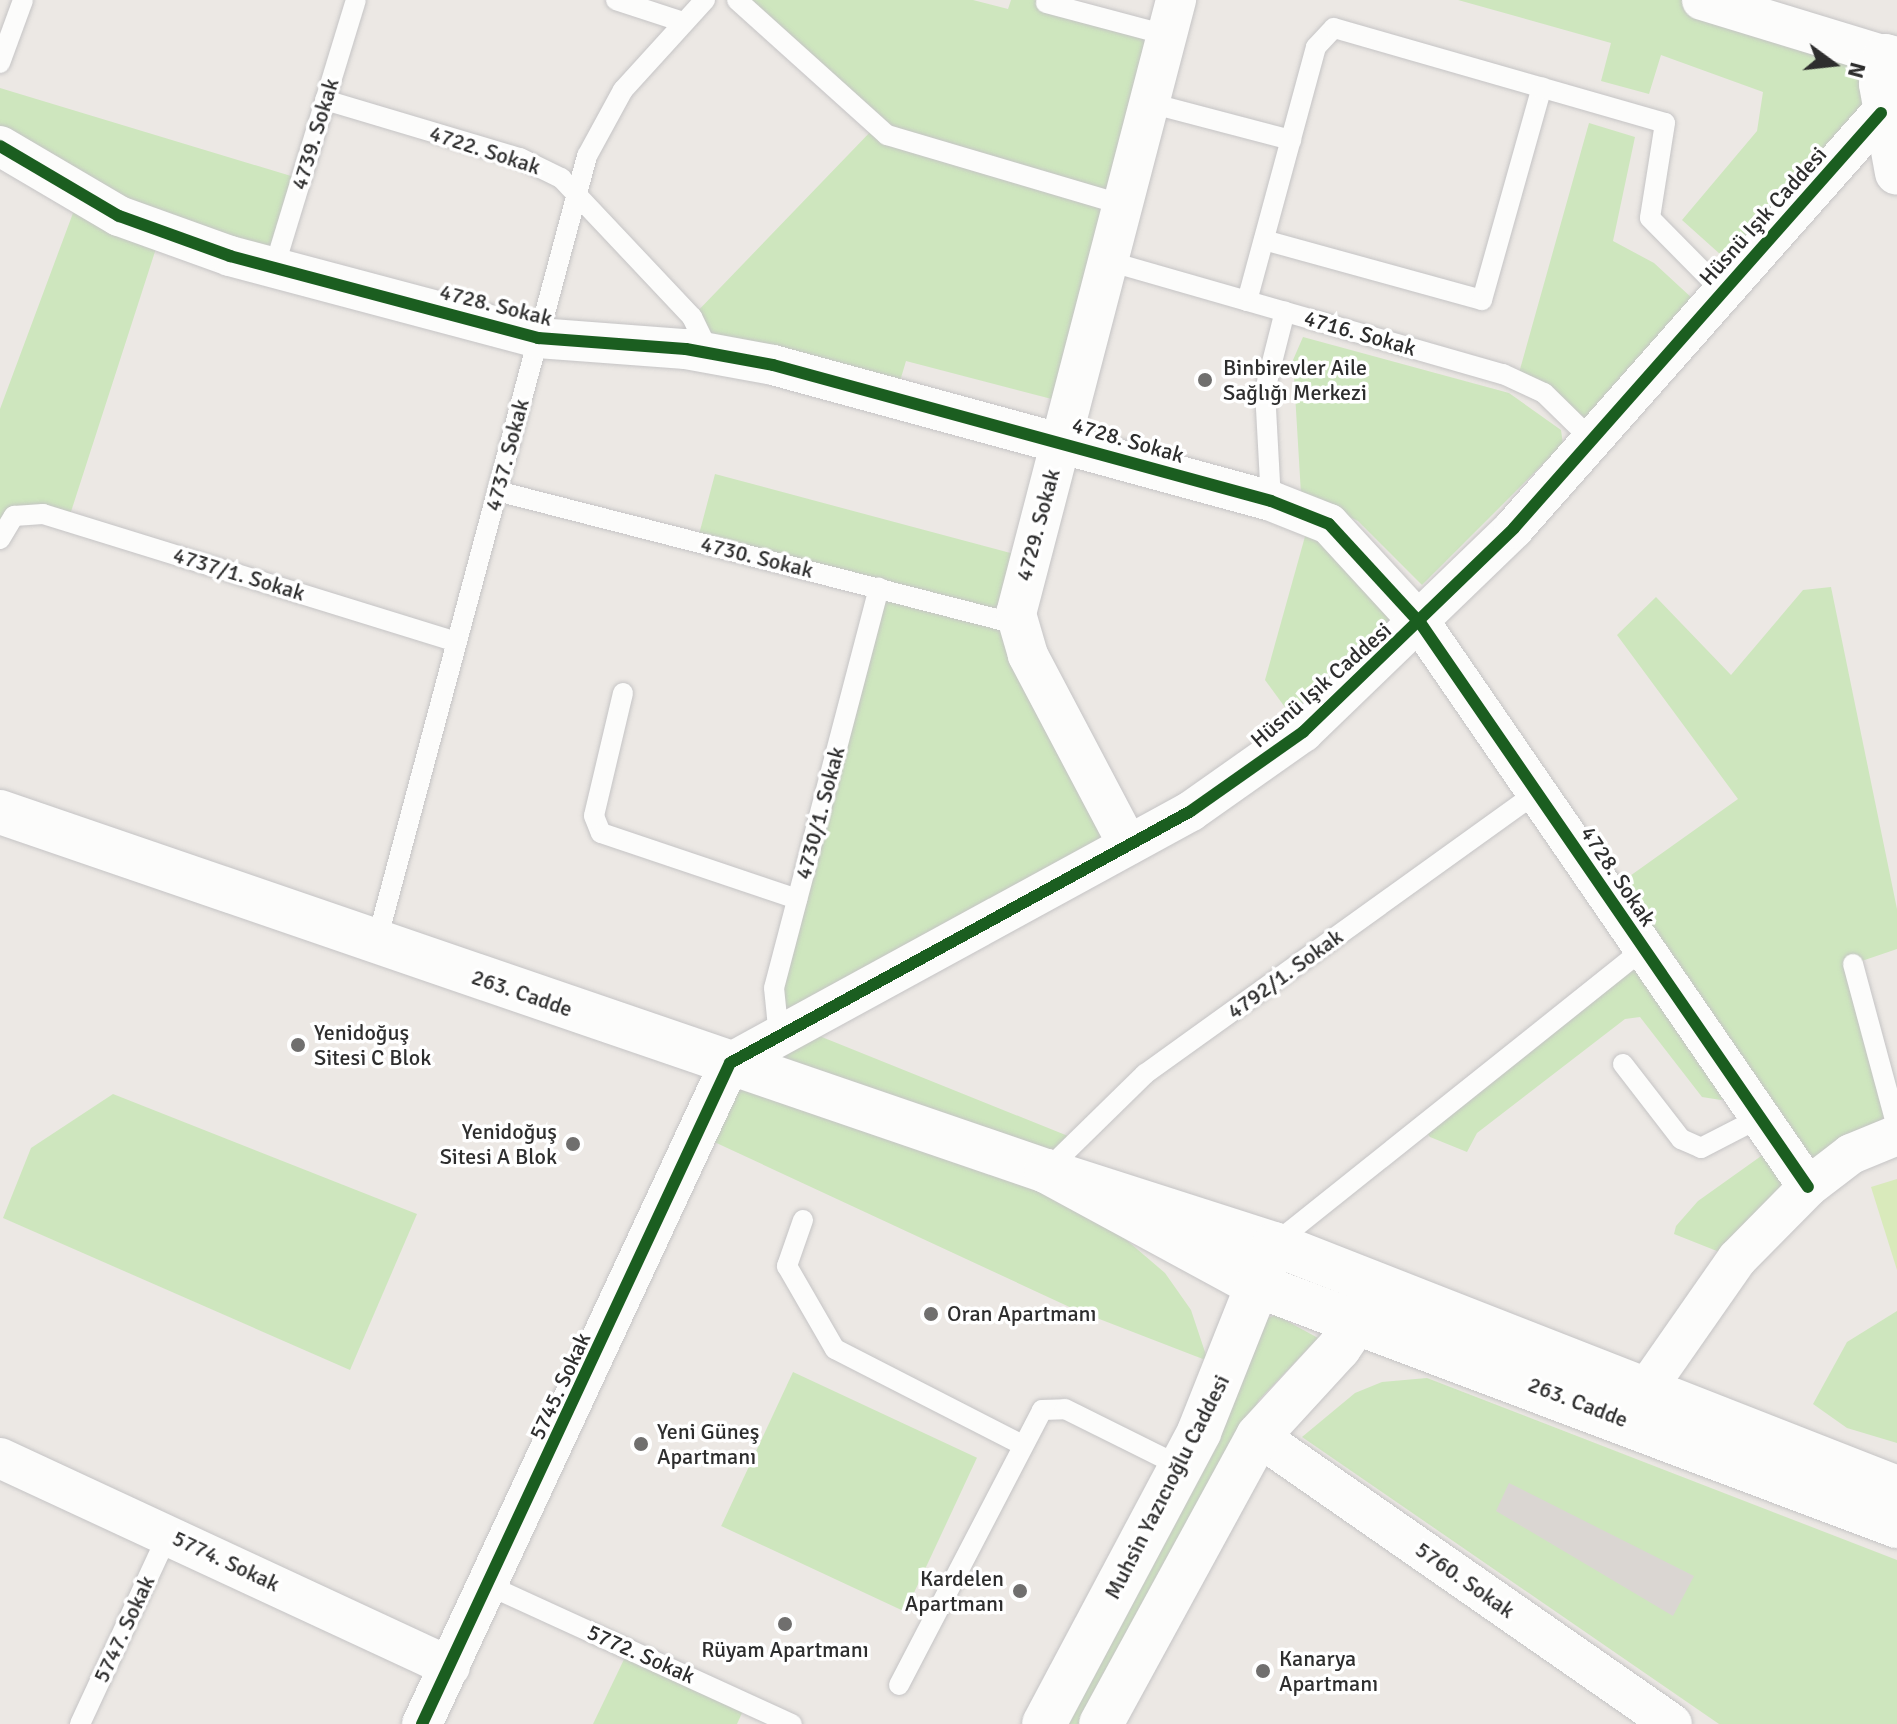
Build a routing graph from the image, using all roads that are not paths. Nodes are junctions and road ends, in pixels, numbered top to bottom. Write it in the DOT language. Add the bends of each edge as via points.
graph roads {
  1 [pos="23,0"];
  2 [pos="356,0"];
  3 [pos="616,0"];
  4 [pos="705,0"];
  5 [pos="737,0"];
  6 [pos="1702,0"];
  7 [pos="1046,3"];
  8 [pos="1171,18"];
  9 [pos="683,22"];
  10 [pos="1891,58"];
  11 [pos="0,63"];
  12 [pos="1542,87"];
  13 [pos="325,100"];
  14 [pos="1150,103"];
  15 [pos="1881,113"];
  16 [pos="1291,140"];
  17 [pos="0,146"];
  18 [pos="1897,173"];
  19 [pos="577,191"];
  20 [pos="1123,205"];
  21 [pos="1264,240"];
  22 [pos="1108,261"];
  23 [pos="274,268"];
  24 [pos="1723,292"];
  25 [pos="1247,301"];
  26 [pos="1285,311"];
  27 [pos="538,338"];
  28 [pos="709,352"];
  29 [pos="1592,440"];
  30 [pos="1061,441"];
  31 [pos="497,491"];
  32 [pos="1271,501"];
  33 [pos="0,539"];
  34 [pos="879,588"];
  35 [pos="1016,624"];
  36 [pos="1421,624"];
  37 [pos="457,642"];
  38 [pos="623,693"];
  39 [pos="1537,792"];
  40 [pos="0,812"];
  41 [pos="1128,845"];
  42 [pos="797,899"];
  43 [pos="376,944"];
  44 [pos="1644,949"];
  45 [pos="1853,964"];
  46 [pos="779,1037"];
  47 [pos="730,1063"];
  48 [pos="1623,1064"];
  49 [pos="1761,1117"];
  50 [pos="1897,1127"];
  51 [pos="1897,1135"];
  52 [pos="1046,1171"];
  53 [pos="1808,1187"];
  54 [pos="803,1220"];
  55 [pos="1274,1244"];
  56 [pos="1379,1282"];
  57 [pos="1256,1285"];
  58 [pos="1359,1324"];
  59 [pos="1647,1388"];
  60 [pos="1258,1436"];
  61 [pos="1019,1443"];
  62 [pos="0,1458"];
  63 [pos="1182,1467"];
  64 [pos="1897,1488"];
  65 [pos="1897,1526"];
  66 [pos="168,1534"];
  67 [pos="490,1586"];
  68 [pos="450,1667"];
  69 [pos="899,1685"];
  70 [pos="80,1724"];
  71 [pos="422,1724"];
  72 [pos="792,1724"];
  73 [pos="1044,1724"];
  74 [pos="1101,1724"];
  75 [pos="1672,1724"];
  1 -- 11 [label="lane"];
  2 -- 13 [label="lane, 4739. Sokak"];
  3 -- 9 [label="lane"];
  4 -- 9 [label="lane, 4737. Sokak"];
  5 -- 20 [label="lane" via="887,135"];
  6 -- 10 [label="street"];
  7 -- 8 [label="lane"];
  8 -- 14 [label="street, 4729. Sokak"];
  9 -- 19 [label="lane, 4737. Sokak" via="623,90"];
  10 -- 15 [label="main road"];
  12 -- 16 [label="lane" via="1326,30"];
  12 -- 21 [label="lane" via="1482,300"];
  12 -- 24 [label="lane" via="1665,123 1650,218"];
  13 -- 19 [label="lane, 4722. Sokak" via="520,158"];
  13 -- 23 [label="lane, 4739. Sokak"];
  14 -- 16 [label="lane"];
  14 -- 20 [label="street, 4729. Sokak"];
  15 -- 18 [label="main road"];
  15 -- 24 [label="street, Hüsnü Işık Caddesi"];
  16 -- 21 [label="lane"];
  17 -- 23 [label="street, 4728. Sokak" via="119,216"];
  19 -- 27 [label="lane, 4737. Sokak"];
  19 -- 28 [label="lane, 4722. Sokak" via="692,317"];
  20 -- 22 [label="street, 4729. Sokak"];
  21 -- 25 [label="lane"];
  22 -- 25 [label="lane, 4716. Sokak"];
  22 -- 30 [label="street, 4729. Sokak"];
  23 -- 27 [label="street, 4728. Sokak"];
  24 -- 29 [label="street, Hüsnü Işık Caddesi"];
  25 -- 26 [label="lane, 4716. Sokak"];
  26 -- 29 [label="lane, 4716. Sokak" via="1526,383"];
  26 -- 32 [label="lane" via="1265,390"];
  27 -- 28 [label="street, 4728. Sokak"];
  27 -- 31 [label="lane, 4737. Sokak"];
  28 -- 30 [label="street, 4728. Sokak"];
  29 -- 36 [label="street, Hüsnü Işık Caddesi"];
  30 -- 32 [label="street, 4728. Sokak"];
  30 -- 35 [label="street, 4729. Sokak"];
  31 -- 34 [label="lane, 4730. Sokak"];
  31 -- 37 [label="lane, 4737. Sokak"];
  32 -- 36 [label="street, 4728. Sokak" via="1344,534"];
  33 -- 37 [label="lane, 4737/1. Sokak" via="20,513 55,517"];
  34 -- 35 [label="lane, 4730. Sokak"];
  34 -- 42 [label="lane, 4730/1. Sokak"];
  35 -- 41 [label="street"];
  36 -- 39 [label="street, 4728. Sokak"];
  36 -- 41 [label="street, Hüsnü Işık Caddesi" via="1293,739"];
  37 -- 43 [label="lane, 4737. Sokak"];
  38 -- 42 [label="lane" via="595,810 597,829"];
  39 -- 44 [label="street, 4728. Sokak"];
  39 -- 52 [label="lane, 4792/1. Sokak" via="1145,1074"];
  40 -- 43 [label="main road, 263. Cadde"];
  41 -- 46 [label="street, Hüsnü Işık Caddesi"];
  42 -- 46 [label="lane, 4730/1. Sokak" via="770,1004"];
  43 -- 47 [label="main road, 263. Cadde"];
  44 -- 49 [label="street, 4728. Sokak"];
  44 -- 55 [label="lane"];
  45 -- 50 [label="lane"];
  46 -- 47 [label="street, Hüsnü Işık Caddesi"];
  47 -- 52 [label="main road, 263. Cadde"];
  47 -- 67 [label="street, 5745. Sokak"];
  48 -- 49 [label="lane" via="1681,1139 1701,1148"];
  49 -- 53 [label="street, 4728. Sokak"];
  51 -- 53 [label="street" via="1851,1154"];
  52 -- 55 [label="main road"];
  52 -- 57 [label="main road, 263. Cadde"];
  53 -- 59 [label="street" via="1737,1259"];
  54 -- 61 [label="lane" via="787,1266 835,1349"];
  55 -- 56 [label="main road"];
  55 -- 57 [label="main road, Muhsin Yazıcıoğlu Caddesi"];
  56 -- 58 [label="main road"];
  56 -- 59 [label="main road"];
  57 -- 58 [label="main road, 263. Cadde"];
  57 -- 63 [label="main road, Muhsin Yazıcıoğlu Caddesi"];
  58 -- 60 [label="main road"];
  58 -- 65 [label="main road, 263. Cadde"];
  59 -- 64 [label="main road"];
  60 -- 74 [label="main road"];
  60 -- 75 [label="street, 5760. Sokak"];
  61 -- 63 [label="lane" via="1036,1415 1055,1407"];
  61 -- 69 [label="lane"];
  62 -- 66 [label="street, 5774. Sokak"];
  63 -- 73 [label="main road, Muhsin Yazıcıoğlu Caddesi"];
  66 -- 68 [label="street, 5774. Sokak"];
  66 -- 70 [label="lane, 5747. Sokak"];
  67 -- 68 [label="street, 5745. Sokak"];
  67 -- 72 [label="lane, 5772. Sokak"];
  68 -- 71 [label="street, 5745. Sokak"];
}
